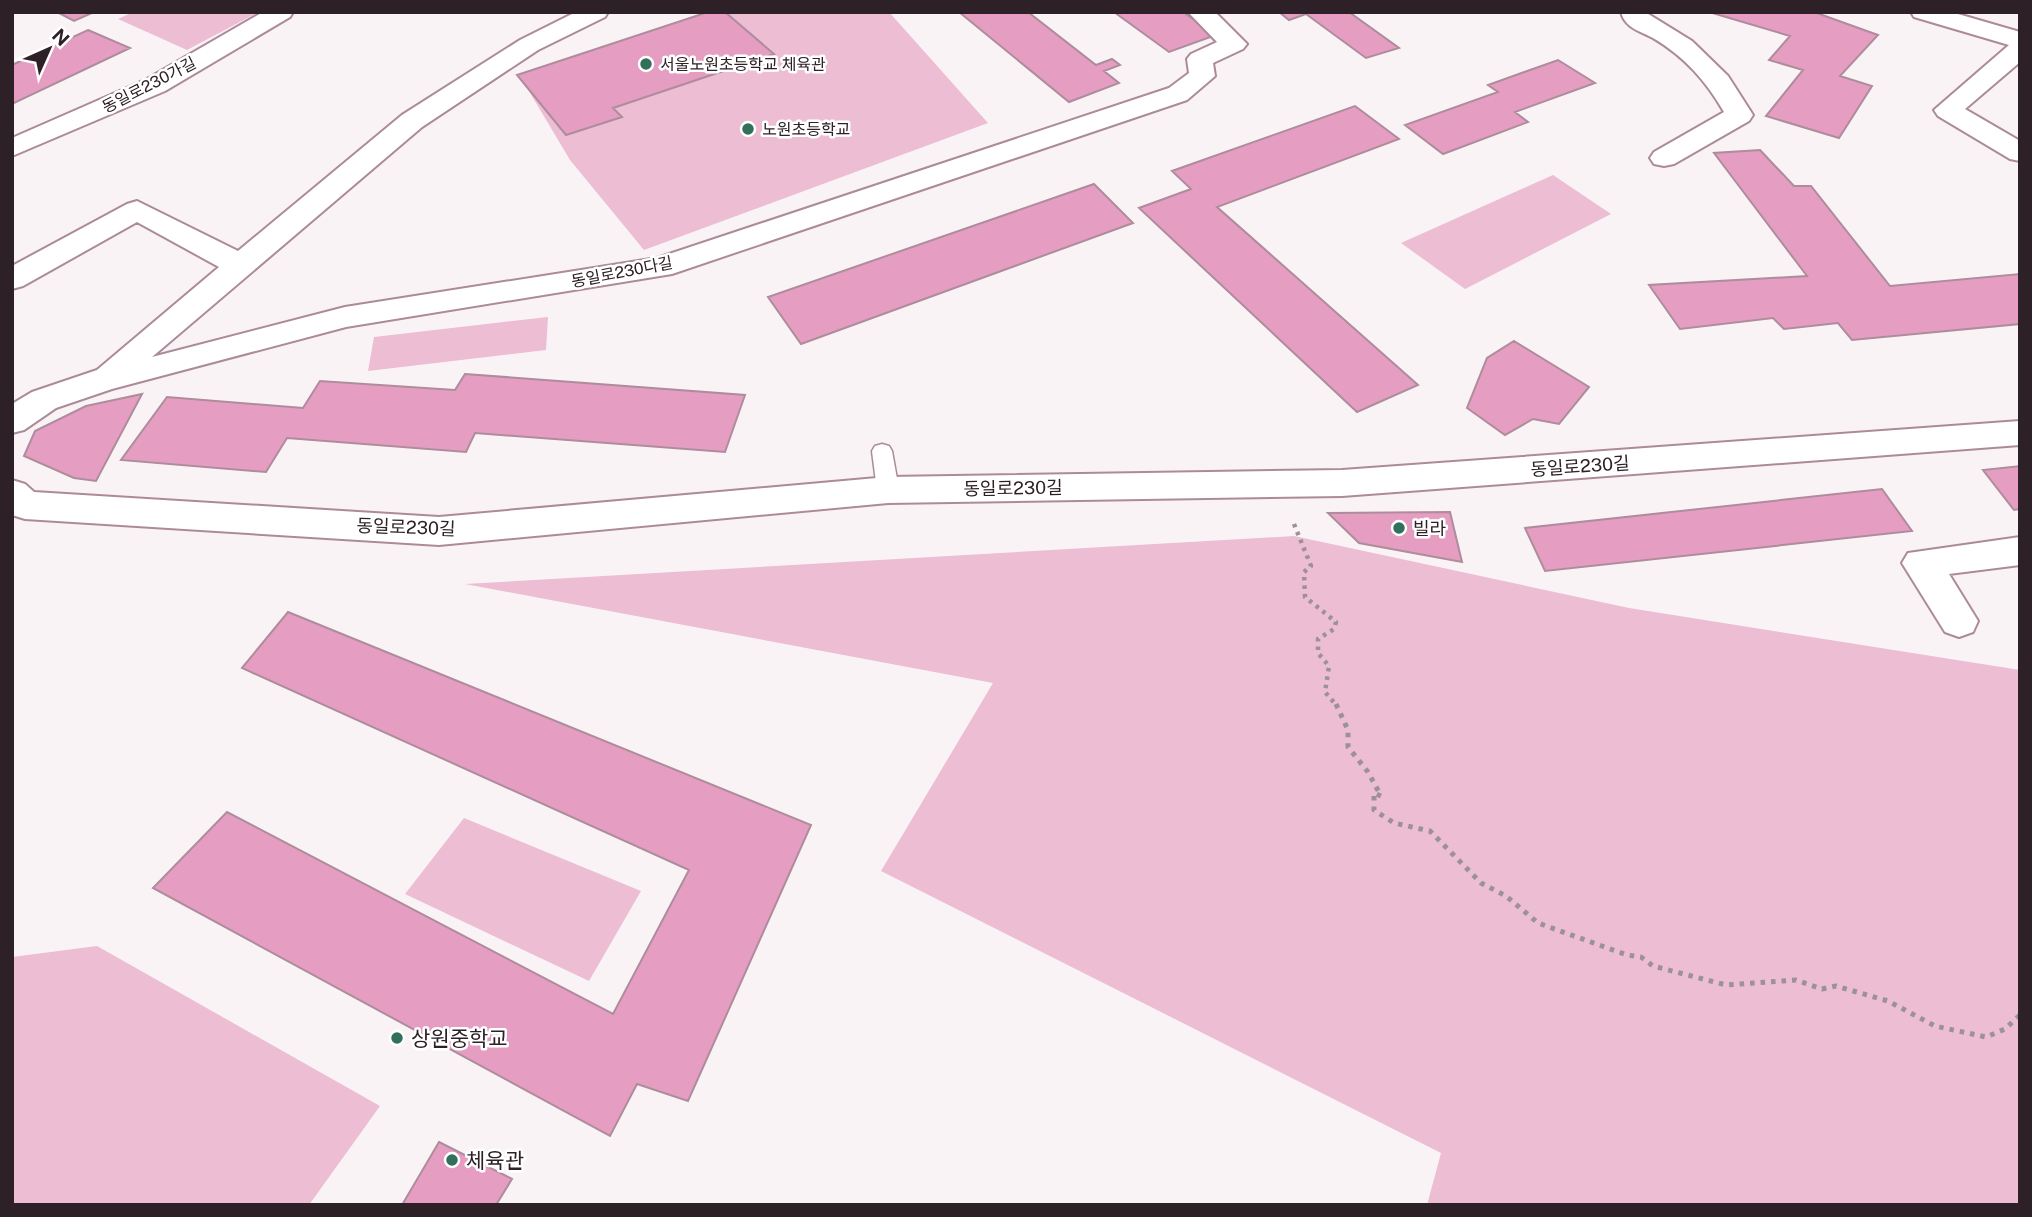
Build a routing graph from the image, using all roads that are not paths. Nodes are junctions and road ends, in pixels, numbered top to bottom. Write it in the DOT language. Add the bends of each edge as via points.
graph roads {
  1 [pos="282,12"];
  2 [pos="596,12"];
  3 [pos="1200,12"];
  4 [pos="1923,12"];
  5 [pos="1630,14"];
  6 [pos="2020,40"];
  7 [pos="2020,48"];
  8 [pos="12,148"];
  9 [pos="2020,153"];
  10 [pos="1664,158"];
  11 [pos="240,265"];
  12 [pos="12,279"];
  13 [pos="105,379"];
  14 [pos="12,421"];
  15 [pos="2020,433"];
  16 [pos="882,451"];
  17 [pos="888,490"];
  18 [pos="12,494"];
  19 [pos="2020,551"];
  20 [pos="1959,621"];
  1 -- 8 [label="street, 동일로230가길" via="156,85"];
  2 -- 11 [label="street" via="519,51 412,121"];
  3 -- 13 [label="street, 동일로230다길" via="1234,44 1200,59 1202,76 1178,94 687,259 661,267 345,317"];
  4 -- 6 [label="street"];
  5 -- 10 [label="street" via="1678,40 1722,84 1739,115"];
  7 -- 9 [label="street" via="1948,110"];
  11 -- 12 [label="street" via="137,210"];
  11 -- 13 [label="street"];
  13 -- 14 [label="street, 동일로230다길" via="44,400"];
  15 -- 17 [label="street, 동일로230길" via="1296,485"];
  16 -- 17 [label="lane"];
  17 -- 18 [label="street, 동일로230길" via="439,531 25,505"];
  19 -- 20 [label="street" via="1921,563"];
}
